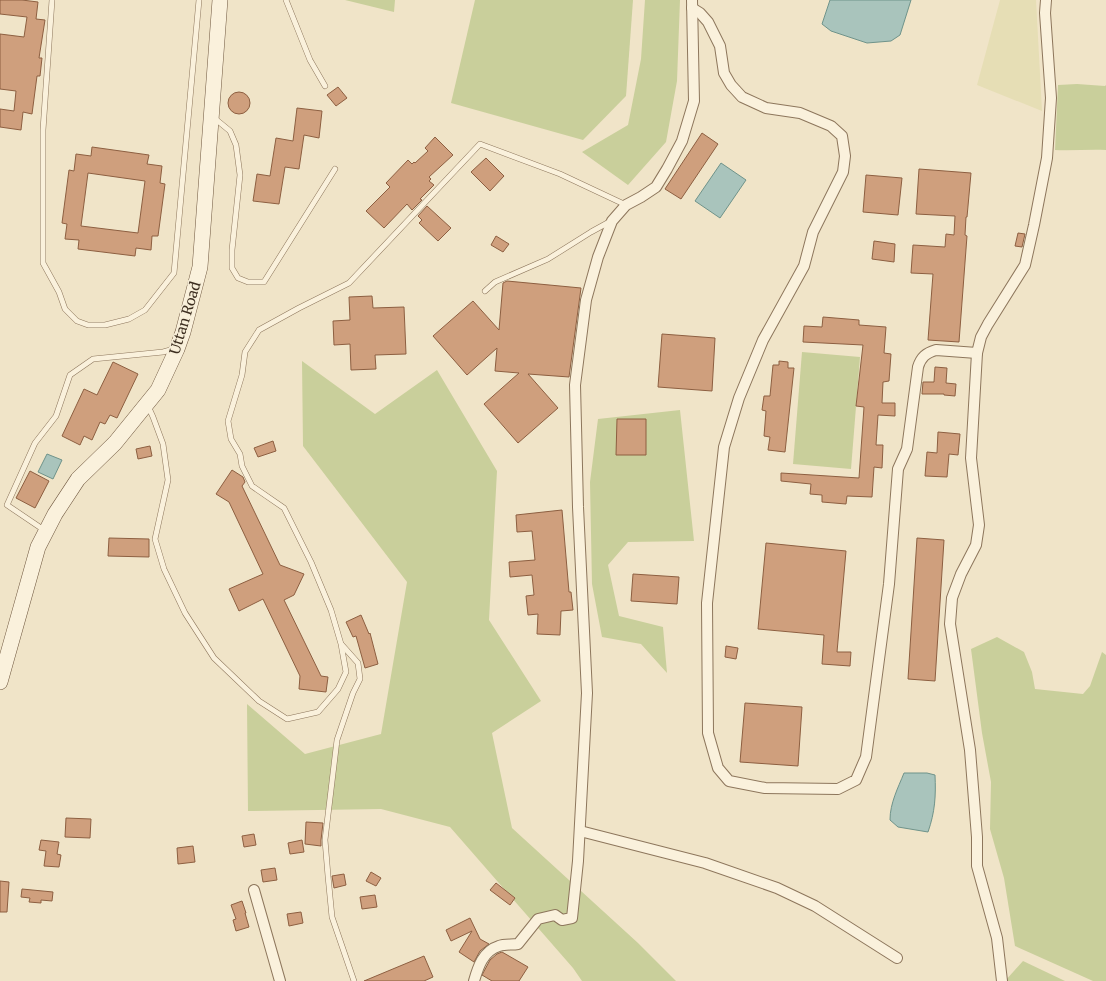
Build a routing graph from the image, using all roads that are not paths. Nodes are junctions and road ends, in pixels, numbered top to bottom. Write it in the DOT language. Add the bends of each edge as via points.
graph roads {
  1 [pos="52,0"];
  2 [pos="199,0"];
  3 [pos="220,0"];
  4 [pos="286,0"];
  5 [pos="1046,0"];
  6 [pos="692,4"];
  7 [pos="325,86"];
  8 [pos="211,115"];
  9 [pos="334,169"];
  10 [pos="626,205"];
  11 [pos="612,221"];
  12 [pos="485,291"];
  13 [pos="177,349"];
  14 [pos="978,353"];
  15 [pos="147,404"];
  16 [pos="46,531"];
  17 [pos="341,644"];
  18 [pos="0,682"];
  19 [pos="580,831"];
  20 [pos="254,890"];
  21 [pos="897,958"];
  22 [pos="280,981"];
  23 [pos="354,981"];
  24 [pos="474,981"];
  25 [pos="1002,981"];
  1 -- 2 [label="lane" via="43,130 43,264 66,309 78,321 88,325 129,319 145,310 174,274"];
  3 -- 8 [label="main road, Uttan Road"];
  4 -- 7 [label="lane" via="310,60"];
  5 -- 14 [label="street" via="1051,98 1048,158 1025,265 981,337"];
  6 -- 10 [label="street" via="694,101 682,141 656,187"];
  6 -- 14 [label="street" via="708,22 720,46 724,73 742,97 766,108 800,113 831,126 842,136 845,156 843,172 813,232 804,266 763,340 739,398 724,447 707,603 708,733 718,768 729,780 764,788 838,789 856,780 866,757 889,584 898,469 907,449 918,367 924,355 936,350"];
  8 -- 9 [label="lane" via="230,131 236,145 240,175 232,268 238,278 248,282 264,282"];
  8 -- 13 [label="main road, Uttan Road" via="200,267"];
  10 -- 11 [label="street"];
  10 -- 17 [label="lane" via="560,174 480,144 349,283 259,330 245,352 242,375 228,421 231,439 240,454 242,466 252,486 284,508 320,583"];
  11 -- 12 [label="lane" via="548,259 495,282"];
  11 -- 19 [label="street" via="598,256 586,300 575,385 587,693"];
  13 -- 15 [label="main road, Uttan Road" via="158,390"];
  13 -- 16 [label="lane" via="93,359 70,375 56,416 36,443 7,505"];
  14 -- 25 [label="street" via="971,458 979,525 976,545 960,574 952,598 950,624 970,750 977,866 997,938"];
  15 -- 16 [label="main road, Uttan Road" via="115,443 78,479"];
  15 -- 17 [label="lane" via="163,444 168,480 156,538 164,569 185,614 214,658 259,701 287,719 318,712 338,689 346,672"];
  16 -- 18 [label="main road, Uttan Road" via="38,547"];
  17 -- 23 [label="lane" via="358,663 360,679 337,740 325,840 332,917"];
  19 -- 21 [label="street" via="705,864 777,888 815,906"];
  19 -- 24 [label="street" via="572,918 562,920 555,915 538,919 518,944 499,946 487,952"];
  20 -- 22 [label="street"];
}
